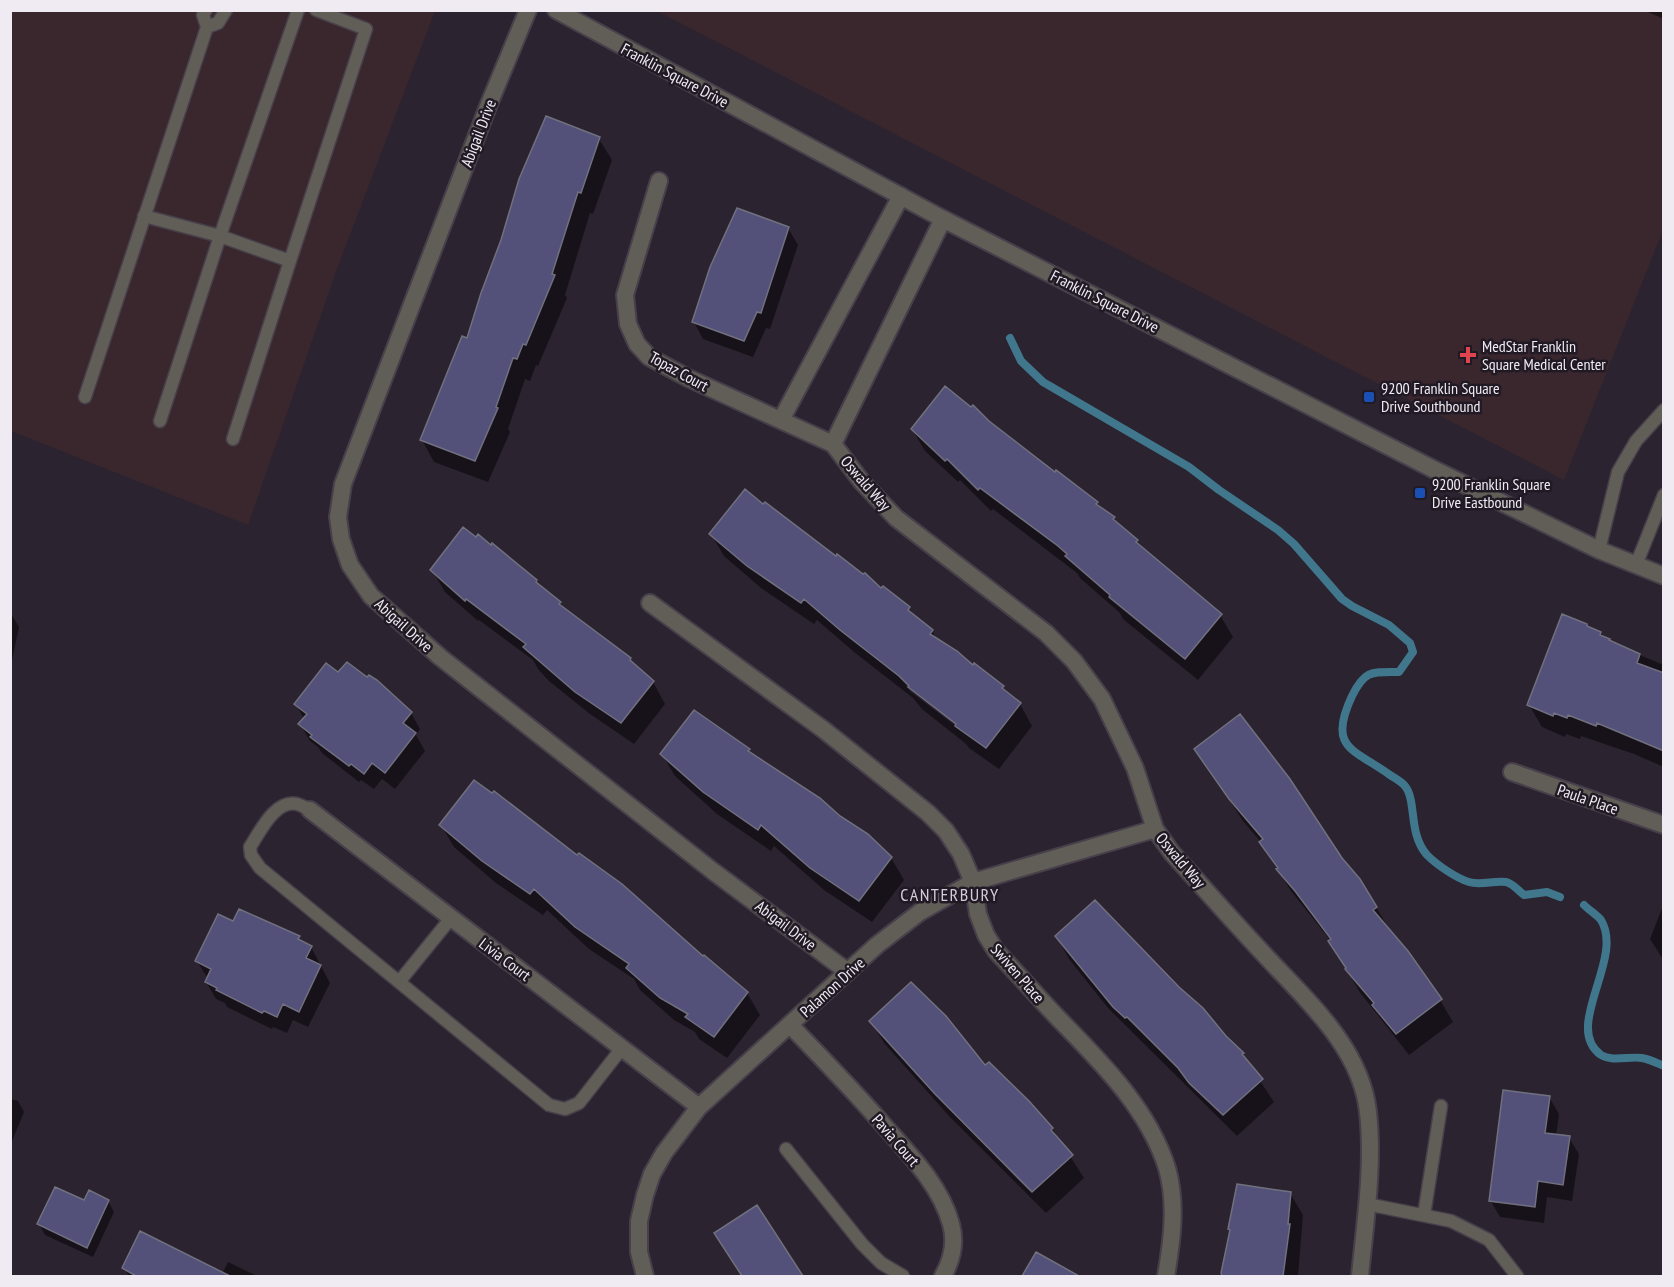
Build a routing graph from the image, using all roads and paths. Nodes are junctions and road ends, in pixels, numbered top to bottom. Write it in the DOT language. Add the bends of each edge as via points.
graph roads {
  1 [pos="206,10"];
  2 [pos="226,10"];
  3 [pos="298,10"];
  4 [pos="316,10"];
  5 [pos="528,10"];
  6 [pos="556,10"];
  7 [pos="207,27"];
  8 [pos="658,181"];
  9 [pos="901,196"];
  10 [pos="144,216"];
  11 [pos="943,219"];
  12 [pos="220,236"];
  13 [pos="290,261"];
  14 [pos="86,397"];
  15 [pos="1664,410"];
  16 [pos="781,420"];
  17 [pos="160,421"];
  18 [pos="233,439"];
  19 [pos="833,444"];
  20 [pos="1664,495"];
  21 [pos="1599,550"];
  22 [pos="1636,565"];
  23 [pos="1664,576"];
  24 [pos="650,603"];
  25 [pos="1512,772"];
  26 [pos="310,810"];
  27 [pos="1664,825"];
  28 [pos="1155,829"];
  29 [pos="973,882"];
  30 [pos="451,918"];
  31 [pos="848,972"];
  32 [pos="399,982"];
  33 [pos="790,1025"];
  34 [pos="622,1048"];
  35 [pos="1441,1106"];
  36 [pos="699,1107"];
  37 [pos="786,1149"];
  38 [pos="1367,1204"];
  39 [pos="1424,1215"];
  40 [pos="645,1276"];
  41 [pos="903,1276"];
  42 [pos="942,1276"];
  43 [pos="1166,1276"];
  44 [pos="1359,1276"];
  45 [pos="1517,1276"];
  1 -- 7 [label="lane" via="203,15"];
  2 -- 7 [label="lane" via="218,22"];
  3 -- 12 [label="lane"];
  4 -- 13 [label="lane" via="366,29"];
  5 -- 31 [label="street, Abigail Drive" via="344,484 338,517 341,539 350,565 371,596 440,657"];
  6 -- 9 [label="street, Franklin Square Drive"];
  7 -- 10 [label="lane"];
  8 -- 16 [label="street, Topaz Court" via="625,295 628,324 638,344 649,357 678,373"];
  9 -- 11 [label="street, Franklin Square Drive"];
  9 -- 16 [label="street"];
  10 -- 12 [label="lane"];
  10 -- 14 [label="lane"];
  11 -- 19 [label="street, Oswald Way"];
  11 -- 21 [label="street, Franklin Square Drive"];
  12 -- 13 [label="lane"];
  12 -- 17 [label="lane"];
  13 -- 18 [label="lane"];
  15 -- 21 [label="lane" via="1636,441 1618,472"];
  16 -- 19 [label="street, Oswald Way"];
  19 -- 28 [label="street, Oswald Way" via="896,518 1046,633 1074,661 1102,699 1135,768"];
  20 -- 22 [label="lane"];
  21 -- 22 [label="street, Franklin Square Drive"];
  22 -- 23 [label="street, Franklin Square Drive"];
  24 -- 29 [label="street, Swiven Place" via="824,730 928,813 946,831"];
  25 -- 27 [label="street, Paula Place"];
  26 -- 30 [label="street, Livia Court"];
  26 -- 32 [label="lane" via="296,803 275,812 250,847 251,855 260,868"];
  28 -- 29 [label="street, Palamon Drive"];
  28 -- 38 [label="street, Oswald Way" via="1172,853 1314,1009 1350,1057 1368,1111"];
  29 -- 31 [label="street, Palamon Drive" via="920,912"];
  29 -- 43 [label="street, Swiven Place" via="978,914 996,951 1108,1070 1157,1145 1167,1169 1173,1203"];
  30 -- 32 [label="lane"];
  30 -- 34 [label="street, Livia Court"];
  31 -- 33 [label="street, Palamon Drive"];
  32 -- 34 [label="lane" via="549,1105 565,1109 579,1103"];
  33 -- 36 [label="street, Palamon Drive"];
  33 -- 42 [label="street, Pavia Court" via="865,1104 935,1189 951,1223 954,1244"];
  34 -- 36 [label="street, Livia Court"];
  35 -- 39 [label="lane"];
  36 -- 40 [label="street, Palamon Drive" via="664,1154 645,1195 639,1221 639,1252"];
  37 -- 41 [label="lane" via="862,1245"];
  38 -- 39 [label="lane"];
  38 -- 44 [label="street, Oswald Way"];
  39 -- 45 [label="lane" via="1451,1221 1489,1240"];
}
